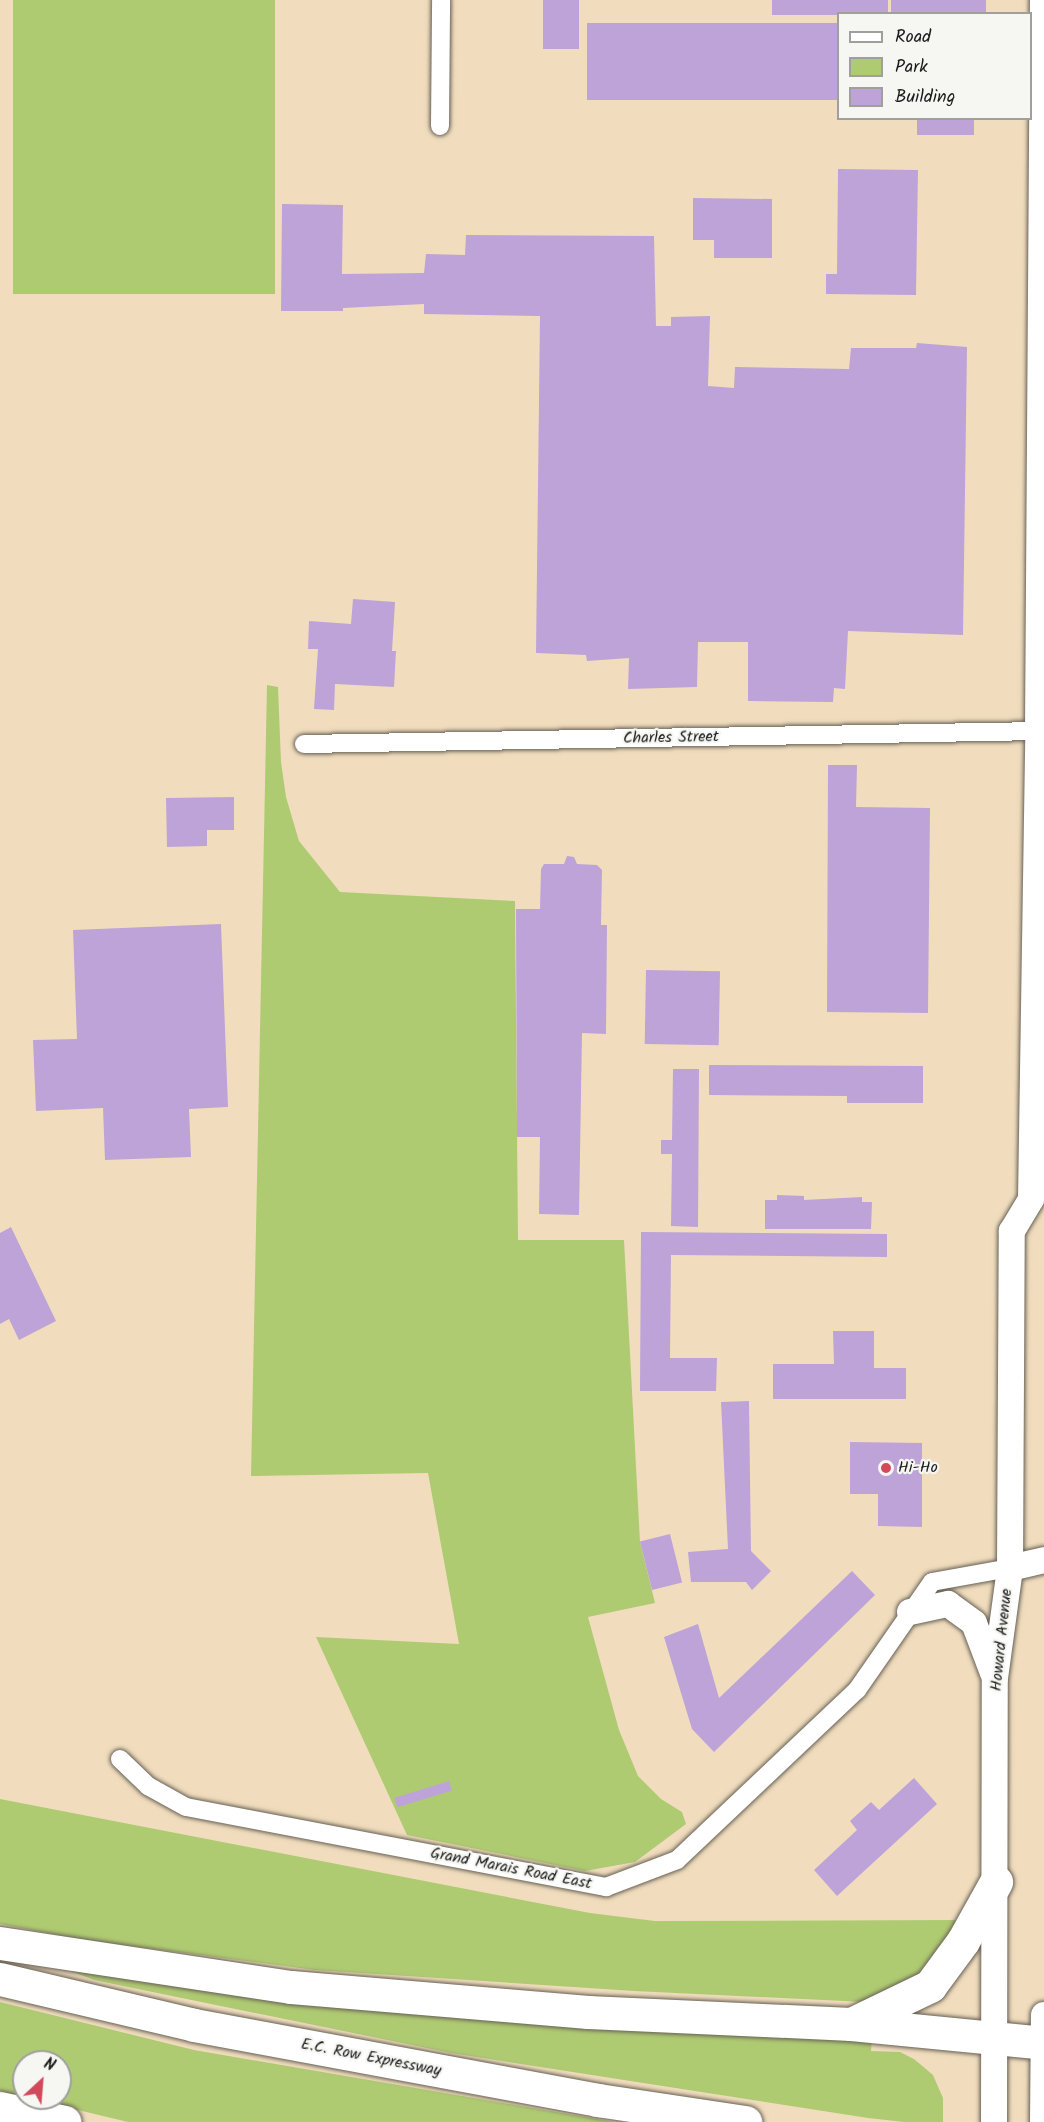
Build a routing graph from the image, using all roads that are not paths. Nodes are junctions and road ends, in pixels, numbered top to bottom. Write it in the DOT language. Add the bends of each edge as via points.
graph roads {
  1 [pos="441,0"];
  2 [pos="1043,0"];
  3 [pos="440,126"];
  4 [pos="1038,731"];
  5 [pos="304,744"];
  6 [pos="1038,1209"];
  7 [pos="1044,1560"];
  8 [pos="1010,1568"];
  9 [pos="910,1612"];
  10 [pos="995,1678"];
  11 [pos="120,1759"];
  12 [pos="996,1882"];
  13 [pos="0,1943"];
  14 [pos="0,1979"];
  15 [pos="1044,2015"];
  16 [pos="851,2024"];
  17 [pos="993,2036"];
  18 [pos="1044,2043"];
  19 [pos="0,2108"];
  20 [pos="65,2122"];
  21 [pos="745,2122"];
  22 [pos="993,2122"];
  23 [pos="1043,2122"];
  1 -- 3 [label="street"];
  2 -- 4 [label="main road, Howard Avenue"];
  4 -- 5 [label="street, Charles Street"];
  4 -- 6 [label="main road, Howard Avenue"];
  6 -- 8 [label="main road, Howard Avenue" via="1012,1231"];
  7 -- 8 [label="main road, Grand Marais Road East"];
  8 -- 9 [label="street, Grand Marais Road East" via="932,1582"];
  8 -- 10 [label="main road, Howard Avenue"];
  9 -- 10 [label="main road" via="948,1604 974,1623"];
  9 -- 11 [label="street, Grand Marais Road East" via="857,1690 677,1860 606,1887 186,1807 148,1786"];
  10 -- 12 [label="main road, Howard Avenue"];
  12 -- 16 [label="highway" via="963,1941 930,1986"];
  12 -- 17 [label="main road, Howard Avenue"];
  13 -- 16 [label="highway" via="291,1987 588,2012"];
  14 -- 21 [label="highway, E.C. Row Expressway" via="194,2025 598,2100"];
  15 -- 18 [label="main road"];
  16 -- 17 [label="highway"];
  17 -- 18 [label="highway"];
  17 -- 22 [label="main road, Howard Avenue"];
  18 -- 23 [label="main road"];
  19 -- 20 [label="highway"];
}
